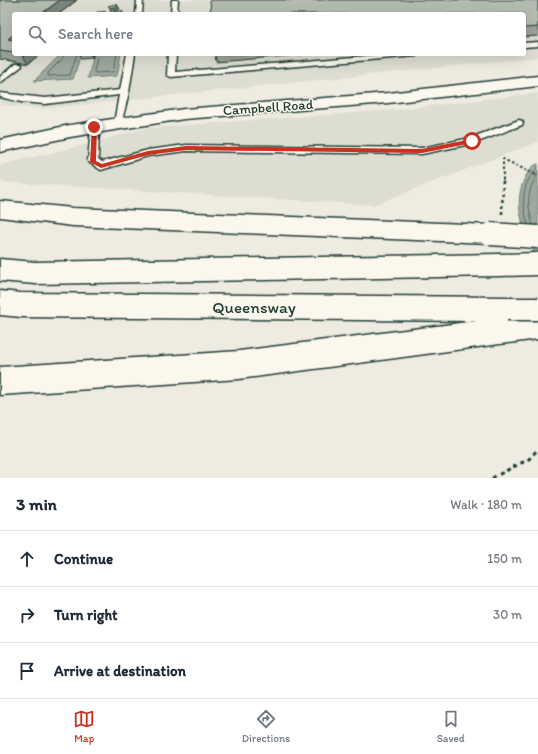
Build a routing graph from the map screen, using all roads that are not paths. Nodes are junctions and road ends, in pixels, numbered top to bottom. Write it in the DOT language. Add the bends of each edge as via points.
graph roads {
  1 [pos="140,0"];
  2 [pos="175,0"];
  3 [pos="139,12"];
  4 [pos="174,12"];
  5 [pos="538,44"];
  6 [pos="526,45"];
  7 [pos="132,56"];
  8 [pos="172,56"];
  9 [pos="393,56"];
  10 [pos="18,66"];
  11 [pos="0,80"];
  12 [pos="538,81"];
  13 [pos="124,92"];
  14 [pos="0,95"];
  15 [pos="118,123"];
  16 [pos="519,123"];
  17 [pos="94,127"];
  18 [pos="0,146"];
  19 [pos="0,209"];
  20 [pos="538,237"];
  21 [pos="538,264"];
  22 [pos="0,270"];
  23 [pos="0,303"];
  24 [pos="538,309"];
  25 [pos="520,321"];
  26 [pos="0,381"];
  1 -- 3 [label="lane"];
  2 -- 4 [label="lane"];
  5 -- 6 [label="lane"];
  7 -- 13 [label="lane"];
  8 -- 9 [label="lane" via="172,75"];
  10 -- 11 [label="lane"];
  12 -- 15 [label="main road, Campbell Road" via="388,98 184,114"];
  13 -- 14 [label="lane" via="45,101"];
  13 -- 15 [label="lane"];
  15 -- 17 [label="main road, Campbell Road"];
  16 -- 17 [label="lane" via="472,141 422,151 186,148 148,153 101,166 93,162"];
  17 -- 18 [label="main road, Campbell Road"];
  19 -- 20 [label="main road, bridge" via="74,217"];
  21 -- 22 [label="main road, bridge" via="35,273"];
  23 -- 25 [label="main road, Queensway"];
  24 -- 25 [label="main road, bridge"];
  25 -- 26 [label="main road" via="239,365"];
}
